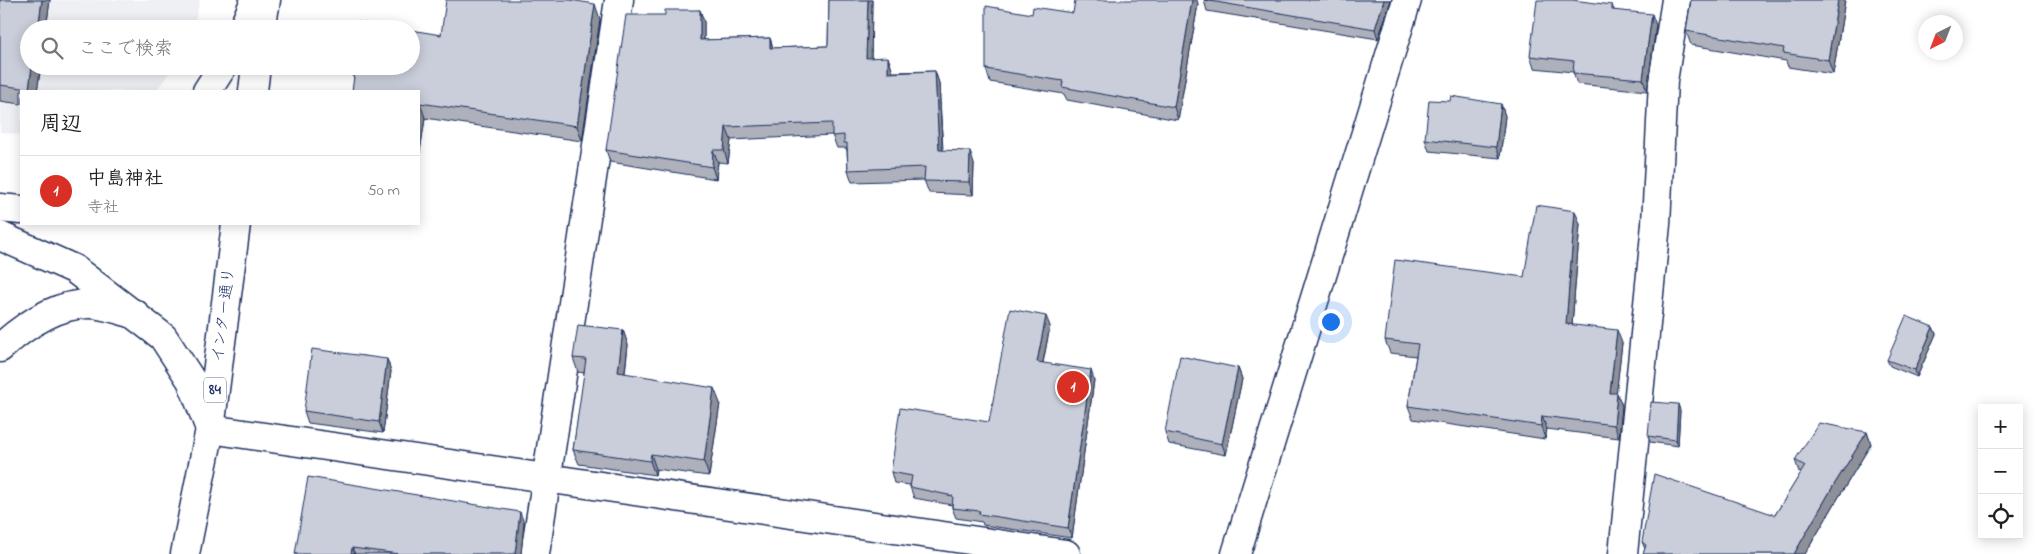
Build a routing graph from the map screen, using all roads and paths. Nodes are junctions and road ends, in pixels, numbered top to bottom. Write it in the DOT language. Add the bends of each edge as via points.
graph roads {
  1 [pos="254,0"];
  2 [pos="266,0"];
  3 [pos="619,0"];
  4 [pos="1407,0"];
  5 [pos="1676,0"];
  6 [pos="246,20"];
  7 [pos="263,20"];
  8 [pos="217,75"];
  9 [pos="255,75"];
  10 [pos="208,90"];
  11 [pos="253,90"];
  12 [pos="0,208"];
  13 [pos="20,210"];
  14 [pos="236,225"];
  15 [pos="0,236"];
  16 [pos="135,314"];
  17 [pos="0,348"];
  18 [pos="210,429"];
  19 [pos="546,479"];
  20 [pos="185,554"];
  21 [pos="535,554"];
  22 [pos="1066,554"];
  23 [pos="1236,554"];
  24 [pos="1623,554"];
  1 -- 6 [label="main road"];
  2 -- 7 [label="main road"];
  3 -- 19 [label="main road"];
  4 -- 23 [label="main road"];
  5 -- 24 [label="main road" via="1664,81 1656,224"];
  8 -- 10 [label="main road"];
  9 -- 11 [label="main road"];
  12 -- 13 [label="main road"];
  14 -- 18 [label="main road, インター通り / 84"];
  15 -- 16 [label="main road" via="74,269"];
  16 -- 17 [label="main road" via="90,304 56,311 24,326"];
  16 -- 18 [label="main road" via="163,337 191,380"];
  18 -- 19 [label="main road"];
  18 -- 20 [label="main road, インター通り / 84"];
  19 -- 21 [label="main road"];
  19 -- 22 [label="main road"];
}
